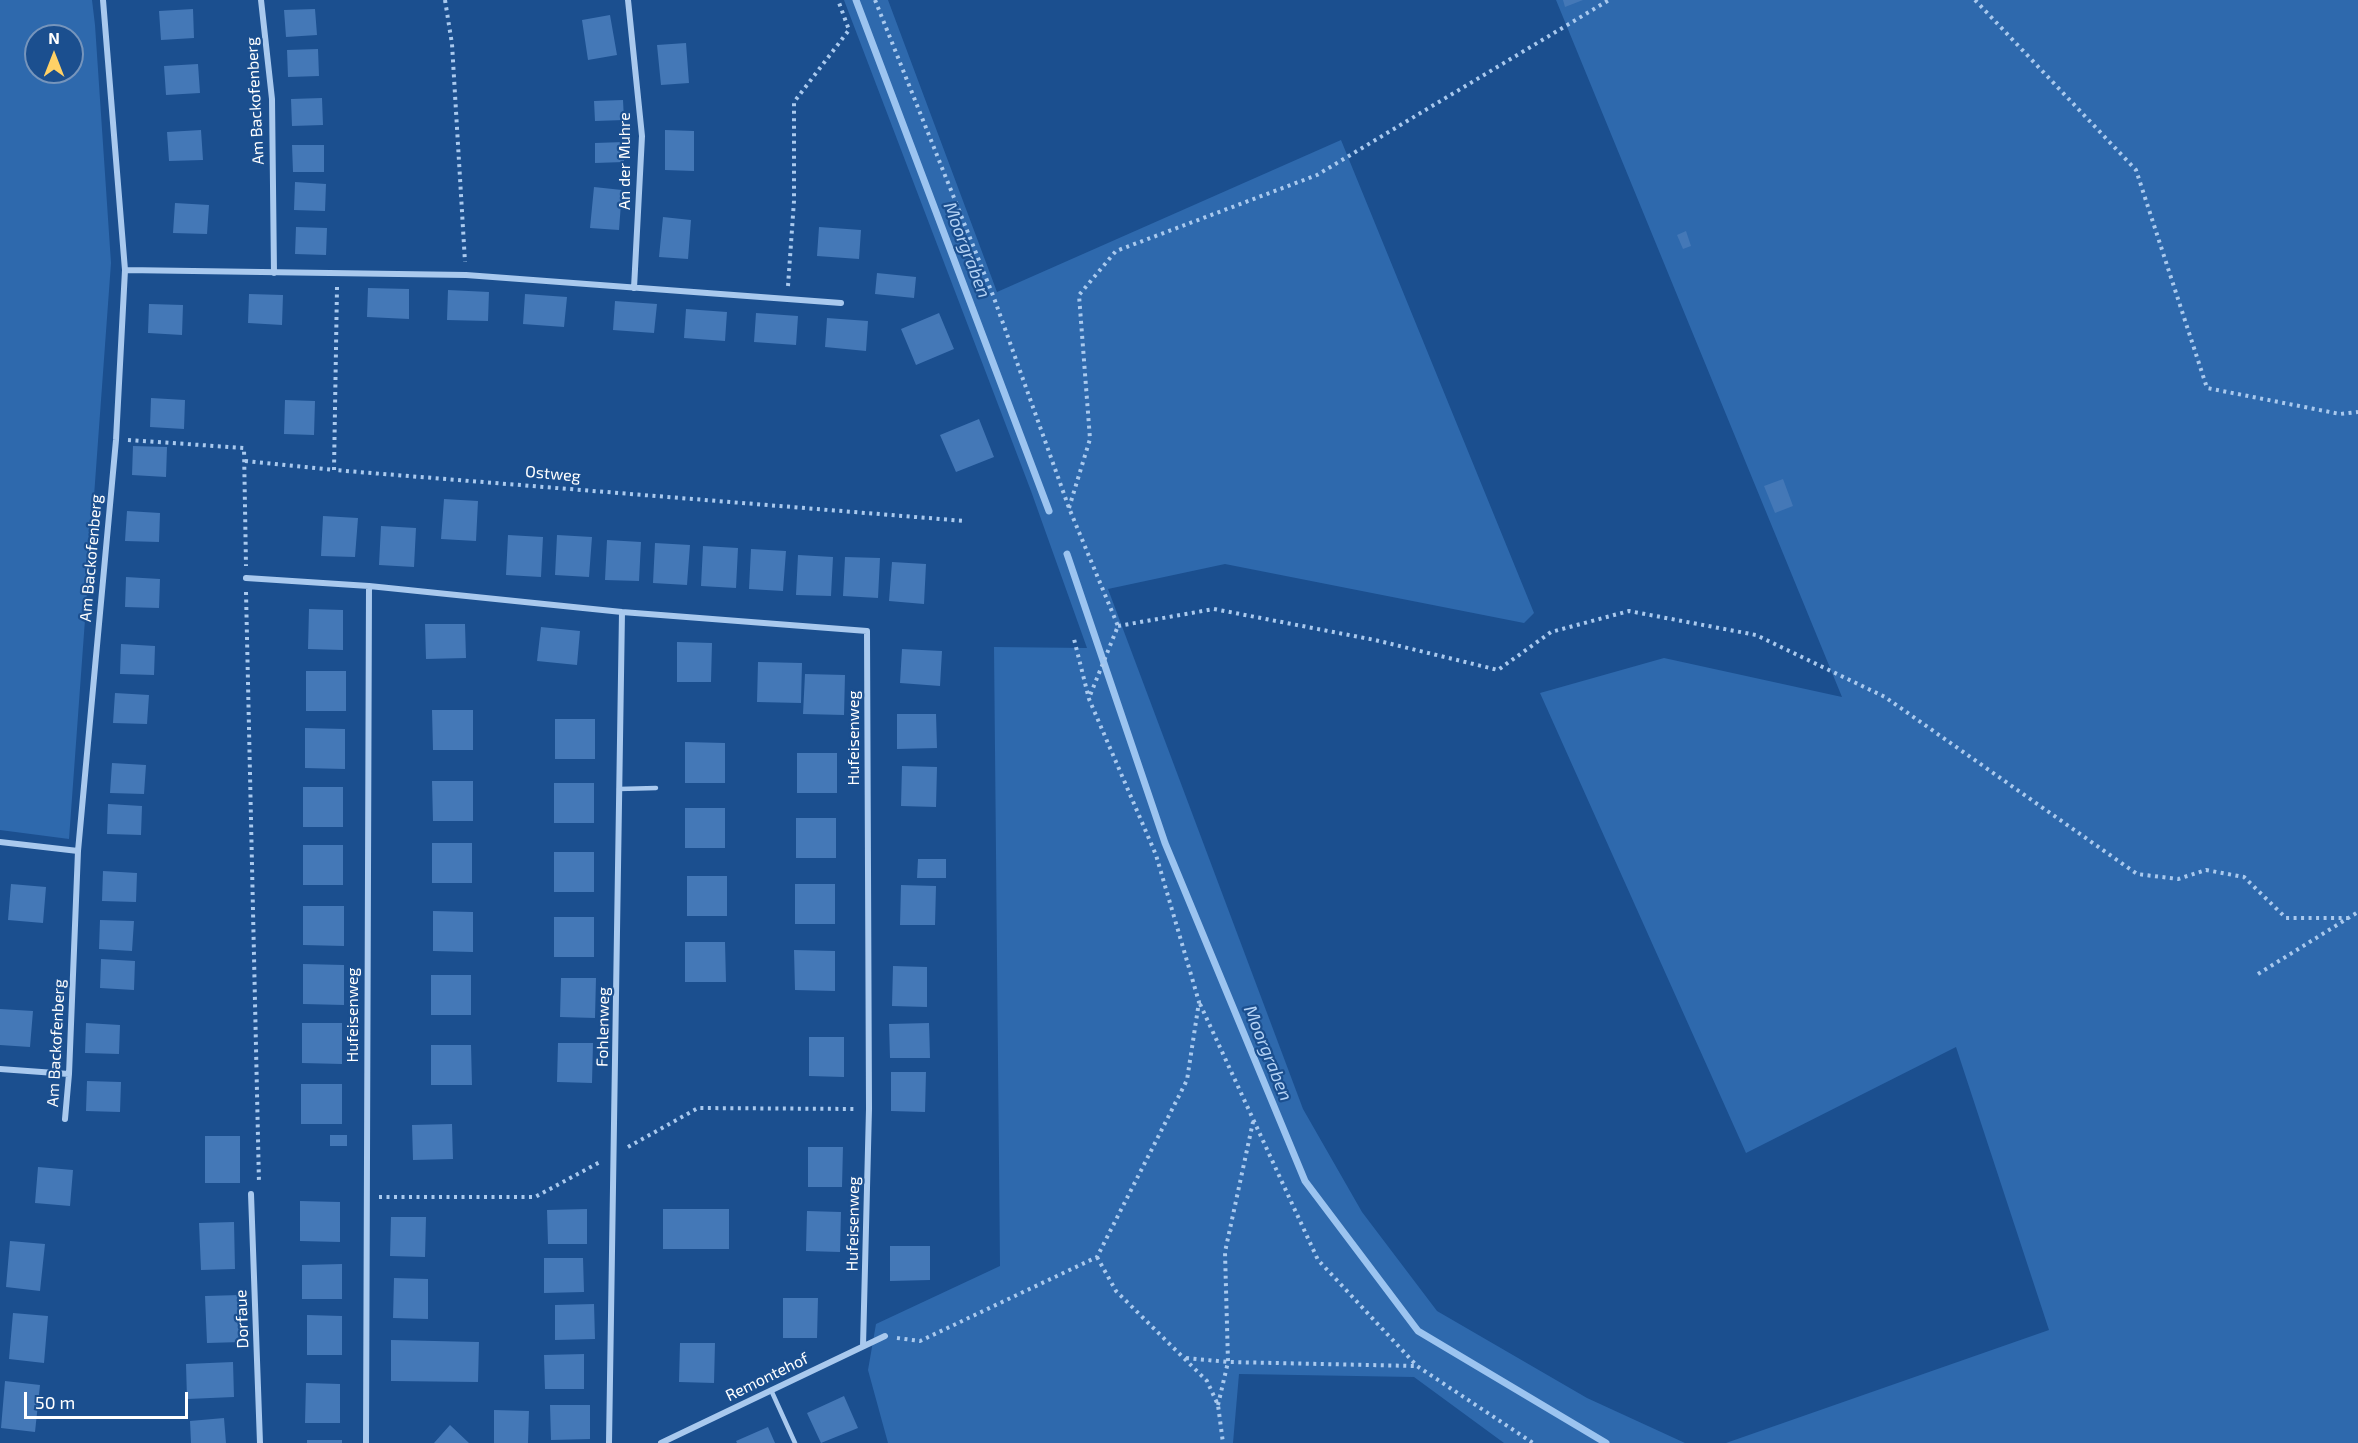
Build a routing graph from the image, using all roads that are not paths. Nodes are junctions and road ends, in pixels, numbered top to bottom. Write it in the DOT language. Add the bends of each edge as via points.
graph roads {
  1 [pos="103,0"];
  2 [pos="261,0"];
  3 [pos="628,0"];
  4 [pos="125,270"];
  5 [pos="274,273"];
  6 [pos="634,288"];
  7 [pos="841,303"];
  8 [pos="246,579"];
  9 [pos="369,586"];
  10 [pos="622,612"];
  11 [pos="656,788"];
  12 [pos="619,789"];
  13 [pos="0,842"];
  14 [pos="78,851"];
  15 [pos="0,1069"];
  16 [pos="69,1074"];
  17 [pos="65,1119"];
  18 [pos="251,1194"];
  19 [pos="885,1336"];
  20 [pos="863,1346"];
  21 [pos="771,1390"];
  22 [pos="260,1443"];
  23 [pos="366,1443"];
  24 [pos="609,1443"];
  25 [pos="661,1443"];
  26 [pos="795,1443"];
  1 -- 4 [label="street, Am Backofenberg"];
  2 -- 5 [label="street, Am Backofenberg" via="272,99"];
  3 -- 6 [label="street, An der Muhre" via="642,136"];
  4 -- 5 [label="street"];
  4 -- 14 [label="street, Am Backofenberg" via="116,440"];
  5 -- 6 [label="street" via="466,275"];
  6 -- 7 [label="street"];
  8 -- 9 [label="street, Hufeisenweg"];
  9 -- 10 [label="street, Hufeisenweg"];
  9 -- 23 [label="street, Hufeisenweg"];
  10 -- 12 [label="street, Fohlenweg"];
  10 -- 20 [label="street, Hufeisenweg" via="867,631 869,1109"];
  11 -- 12 [label="lane"];
  12 -- 24 [label="street, Fohlenweg"];
  13 -- 14 [label="street"];
  14 -- 16 [label="street, Am Backofenberg"];
  15 -- 16 [label="street"];
  16 -- 17 [label="street, Am Backofenberg"];
  18 -- 22 [label="street, Dorfaue"];
  19 -- 20 [label="street, Remontehof"];
  20 -- 21 [label="street, Remontehof"];
  21 -- 25 [label="street, Remontehof"];
  21 -- 26 [label="lane"];
}
